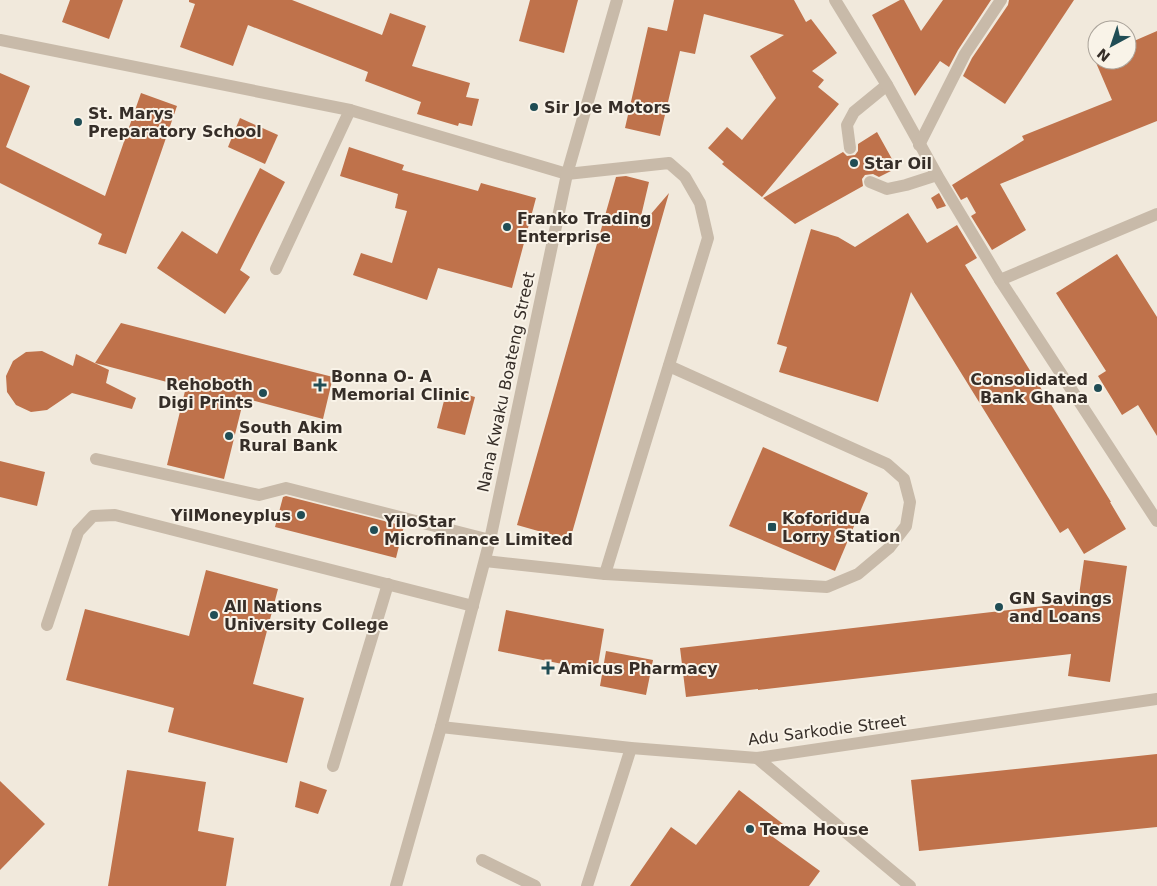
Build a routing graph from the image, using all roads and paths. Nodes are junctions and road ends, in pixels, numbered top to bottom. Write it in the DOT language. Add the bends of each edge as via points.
graph roads {
  1 [pos="617,0"];
  2 [pos="835,0"];
  3 [pos="1001,0"];
  4 [pos="0,40"];
  5 [pos="887,85"];
  6 [pos="350,110"];
  7 [pos="919,145"];
  8 [pos="850,148"];
  9 [pos="566,174"];
  10 [pos="937,175"];
  11 [pos="870,182"];
  12 [pos="1157,214"];
  13 [pos="276,269"];
  14 [pos="1000,280"];
  15 [pos="669,366"];
  16 [pos="96,459"];
  17 [pos="1157,521"];
  18 [pos="490,540"];
  19 [pos="485,561"];
  20 [pos="605,574"];
  21 [pos="388,584"];
  22 [pos="473,606"];
  23 [pos="47,624"];
  24 [pos="1157,699"];
  25 [pos="441,727"];
  26 [pos="631,748"];
  27 [pos="757,758"];
  28 [pos="333,766"];
  29 [pos="482,860"];
  30 [pos="396,886"];
  31 [pos="536,886"];
  32 [pos="588,886"];
  33 [pos="910,886"];
  1 -- 9 [label="street, Nana Kwaku Boateng Street"];
  2 -- 5 [label="street"];
  3 -- 7 [label="street" via="965,54"];
  4 -- 6 [label="street"];
  5 -- 7 [label="street"];
  5 -- 8 [label="street" via="854,112 847,125"];
  6 -- 9 [label="street"];
  6 -- 13 [label="street"];
  7 -- 10 [label="street"];
  9 -- 15 [label="street" via="669,163 685,177 700,203 708,238"];
  9 -- 18 [label="street, Nana Kwaku Boateng Street"];
  10 -- 11 [label="street" via="887,189"];
  10 -- 14 [label="street"];
  12 -- 14 [label="street"];
  14 -- 17 [label="street"];
  15 -- 20 [label="street"];
  15 -- 20 [label="street" via="887,464 904,479 910,502 906,526 889,548 858,574 827,587"];
  16 -- 18 [label="street" via="259,495 286,488"];
  18 -- 19 [label="street, Nana Kwaku Boateng Street"];
  19 -- 20 [label="street"];
  19 -- 22 [label="street, Nana Kwaku Boateng Street"];
  21 -- 22 [label="street"];
  21 -- 23 [label="street" via="115,515 93,516 78,532"];
  21 -- 28 [label="street"];
  22 -- 25 [label="street, Nana Kwaku Boateng Street"];
  24 -- 27 [label="street, Adu Sarkodie Street"];
  25 -- 26 [label="street, Adu Sarkodie Street"];
  25 -- 30 [label="street, Nana Kwaku Boateng Street"];
  26 -- 27 [label="street, Adu Sarkodie Street"];
  26 -- 32 [label="street"];
  27 -- 33 [label="street"];
  29 -- 31 [label="street"];
}
